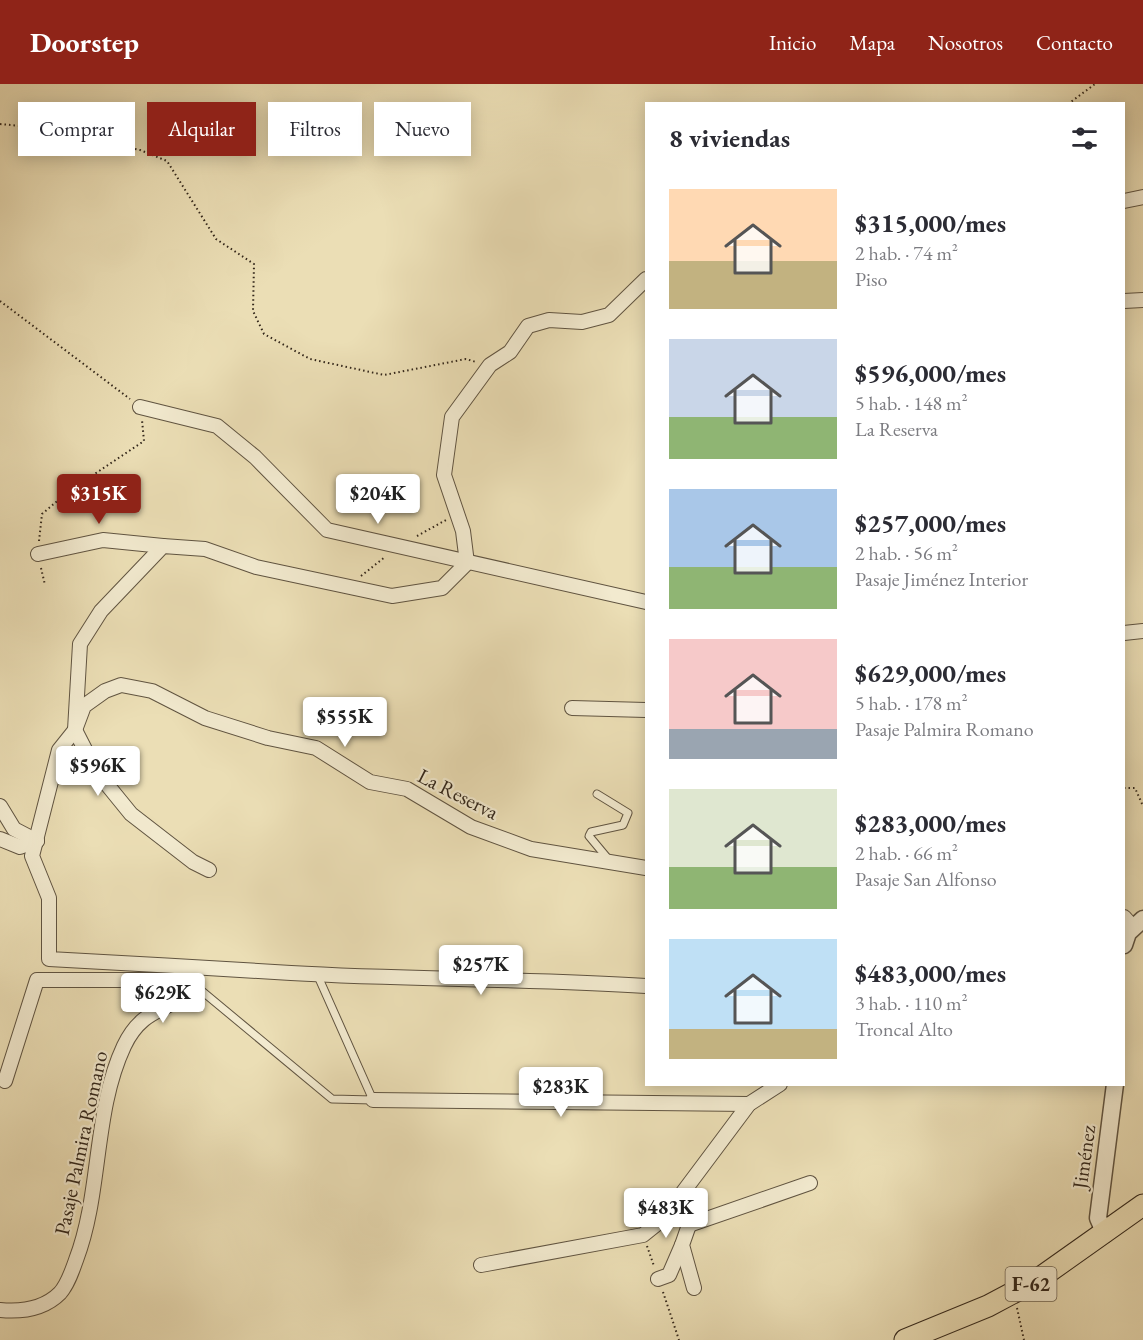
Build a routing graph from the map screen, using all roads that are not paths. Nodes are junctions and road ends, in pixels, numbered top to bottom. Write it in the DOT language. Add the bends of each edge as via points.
graph roads {
  1 [pos="1143,197"];
  2 [pos="1125,201"];
  3 [pos="645,280"];
  4 [pos="1143,300"];
  5 [pos="1125,301"];
  6 [pos="140,407"];
  7 [pos="163,546"];
  8 [pos="38,554"];
  9 [pos="467,563"];
  10 [pos="645,602"];
  11 [pos="1143,631"];
  12 [pos="1125,633"];
  13 [pos="572,708"];
  14 [pos="645,710"];
  15 [pos="75,730"];
  16 [pos="597,794"];
  17 [pos="0,806"];
  18 [pos="0,839"];
  19 [pos="37,842"];
  20 [pos="610,862"];
  21 [pos="645,868"];
  22 [pos="209,870"];
  23 [pos="1133,921"];
  24 [pos="1125,942"];
  25 [pos="316,974"];
  26 [pos="645,986"];
  27 [pos="197,987"];
  28 [pos="5,1081"];
  29 [pos="777,1086"];
  30 [pos="1115,1086"];
  31 [pos="373,1100"];
  32 [pos="748,1104"];
  33 [pos="810,1183"];
  34 [pos="677,1200"];
  35 [pos="1143,1205"];
  36 [pos="689,1225"];
  37 [pos="1105,1234"];
  38 [pos="682,1245"];
  39 [pos="481,1265"];
  40 [pos="658,1279"];
  41 [pos="694,1288"];
  42 [pos="0,1310"];
  43 [pos="906,1340"];
  1 -- 2 [label="street"];
  3 -- 9 [label="street" via="609,315 582,322 549,320 528,326 510,352 490,365 452,417 444,475 463,531"];
  4 -- 5 [label="street"];
  6 -- 9 [label="street" via="217,426 255,457 327,530"];
  7 -- 8 [label="street" via="103,540"];
  7 -- 9 [label="street" via="205,549 256,567 392,596 442,588"];
  7 -- 15 [label="street" via="100,611 80,644"];
  9 -- 10 [label="street"];
  11 -- 12 [label="street"];
  13 -- 14 [label="street"];
  15 -- 19 [label="street, La Reserva" via="59,750"];
  15 -- 20 [label="street, La Reserva" via="84,706 105,691 121,684 152,691 205,718 316,748 370,782 407,789 481,831 531,849"];
  15 -- 22 [label="street" via="96,771 131,814"];
  16 -- 20 [label="lane" via="628,813 623,825 591,831 589,836"];
  17 -- 19 [label="street" via="14,829"];
  18 -- 19 [label="street" via="20,847"];
  19 -- 25 [label="street, La Reserva" via="32,856 49,898 49,959"];
  20 -- 21 [label="street, La Reserva"];
  23 -- 24 [label="street"];
  25 -- 26 [label="street"];
  25 -- 31 [label="lane"];
  27 -- 28 [label="street" via="167,980 37,980"];
  27 -- 31 [label="lane" via="332,1100"];
  27 -- 42 [label="street, Pasaje Palmira Romano" via="178,1001 150,1013 124,1046 112,1083 83,1238 60,1292 26,1310"];
  29 -- 32 [label="street"];
  30 -- 37 [label="street, Jiménez" via="1098,1218"];
  31 -- 32 [label="street"];
  32 -- 34 [label="street"];
  33 -- 36 [label="street"];
  34 -- 36 [label="street"];
  34 -- 39 [label="street" via="656,1227 643,1234"];
  35 -- 37 [label="main road, F-62"];
  36 -- 38 [label="street"];
  37 -- 43 [label="main road, F-62" via="1013,1294"];
  38 -- 40 [label="street" via="669,1275"];
  38 -- 41 [label="street"];
}
